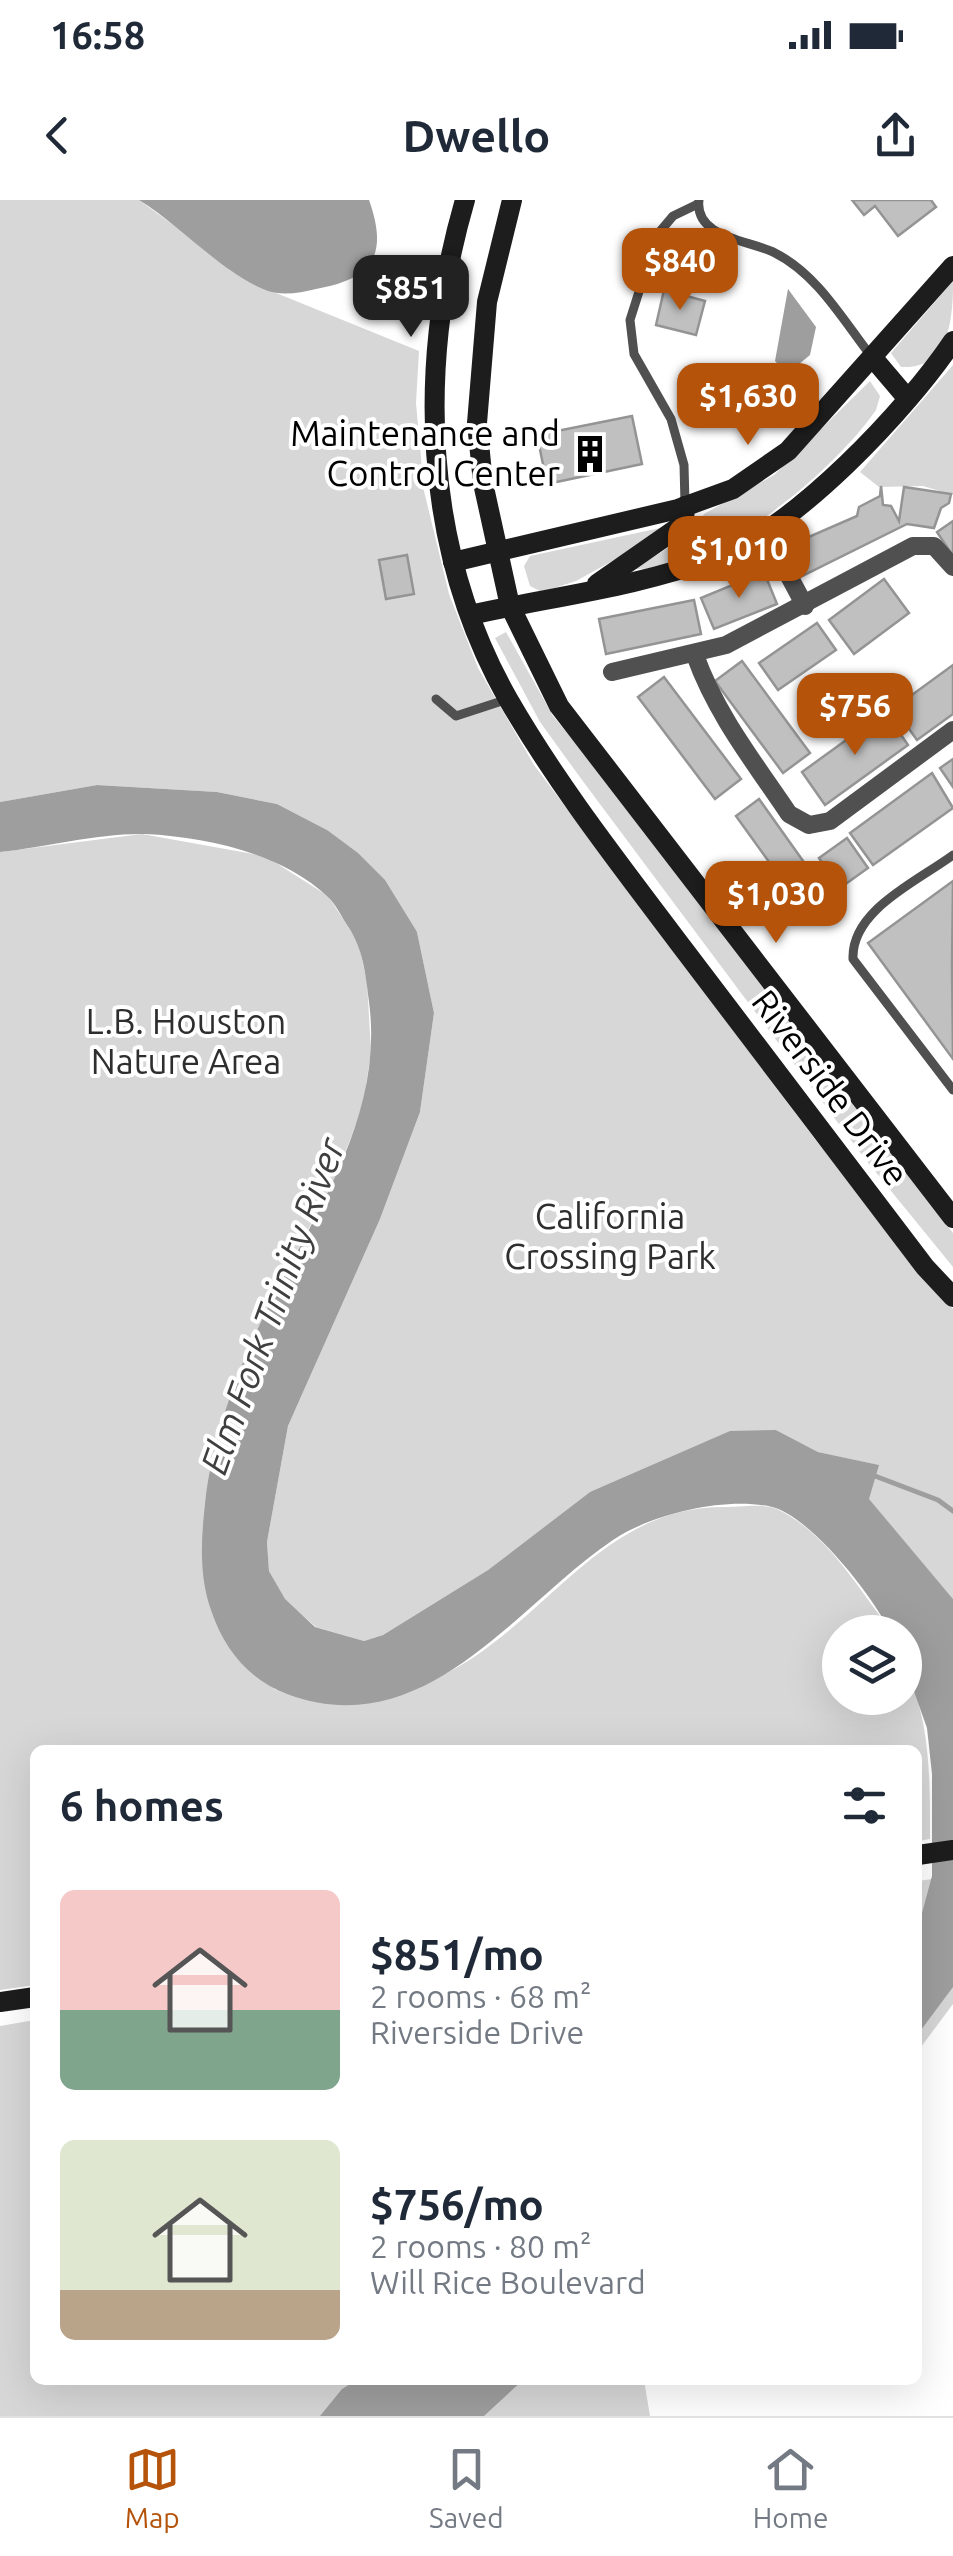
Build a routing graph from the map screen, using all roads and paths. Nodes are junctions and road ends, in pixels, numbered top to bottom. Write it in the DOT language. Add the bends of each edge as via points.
graph roads {
  1 [pos="465,200"];
  2 [pos="512,200"];
  3 [pos="699,202"];
  4 [pos="953,266"];
  5 [pos="953,341"];
  6 [pos="872,358"];
  7 [pos="907,398"];
  8 [pos="685,506"];
  9 [pos="765,531"];
  10 [pos="496,554"];
  11 [pos="453,562"];
  12 [pos="953,566"];
  13 [pos="591,588"];
  14 [pos="510,606"];
  15 [pos="805,606"];
  16 [pos="470,615"];
  17 [pos="694,655"];
  18 [pos="612,672"];
  19 [pos="508,698"];
  20 [pos="436,699"];
  21 [pos="953,730"];
  22 [pos="953,855"];
  23 [pos="953,1069"];
  24 [pos="944,1077"];
  25 [pos="953,1090"];
  26 [pos="953,1218"];
  27 [pos="953,1297"];
  28 [pos="953,1850"];
  29 [pos="922,1854"];
  30 [pos="30,1997"];
  31 [pos="0,2002"];
  1 -- 11 [label="main road, Riverside Drive" via="440,298 433,369 437,474"];
  2 -- 10 [label="main road, Riverside Drive" via="497,246 476,423"];
  3 -- 6 [label="lane" via="707,227 777,254 821,290"];
  3 -- 8 [label="lane" via="673,216 657,235 630,320 634,354 671,419"];
  4 -- 6 [label="main road"];
  5 -- 7 [label="main road"];
  6 -- 7 [label="main road"];
  6 -- 8 [label="main road" via="788,451 733,489"];
  7 -- 9 [label="main road" via="839,470"];
  8 -- 10 [label="main road"];
  8 -- 13 [label="main road" via="676,530"];
  9 -- 13 [label="main road" via="690,566"];
  9 -- 15 [label="street"];
  10 -- 11 [label="main road"];
  10 -- 14 [label="main road, Riverside Drive"];
  11 -- 16 [label="main road, Riverside Drive"];
  12 -- 15 [label="street" via="934,546 902,550"];
  13 -- 14 [label="main road"];
  14 -- 16 [label="main road"];
  14 -- 26 [label="main road, Riverside Drive" via="559,706"];
  15 -- 17 [label="street"];
  16 -- 19 [label="main road, Riverside Drive"];
  17 -- 18 [label="street"];
  17 -- 21 [label="street" via="731,730 789,814 808,825 836,817"];
  19 -- 20 [label="lane" via="456,716"];
  19 -- 27 [label="main road, Riverside Drive" via="606,846"];
  22 -- 24 [label="lane" via="866,918 852,942 853,959"];
  23 -- 24 [label="lane"];
  24 -- 25 [label="lane"];
  28 -- 29 [label="main road"];
  30 -- 31 [label="main road"];
}
